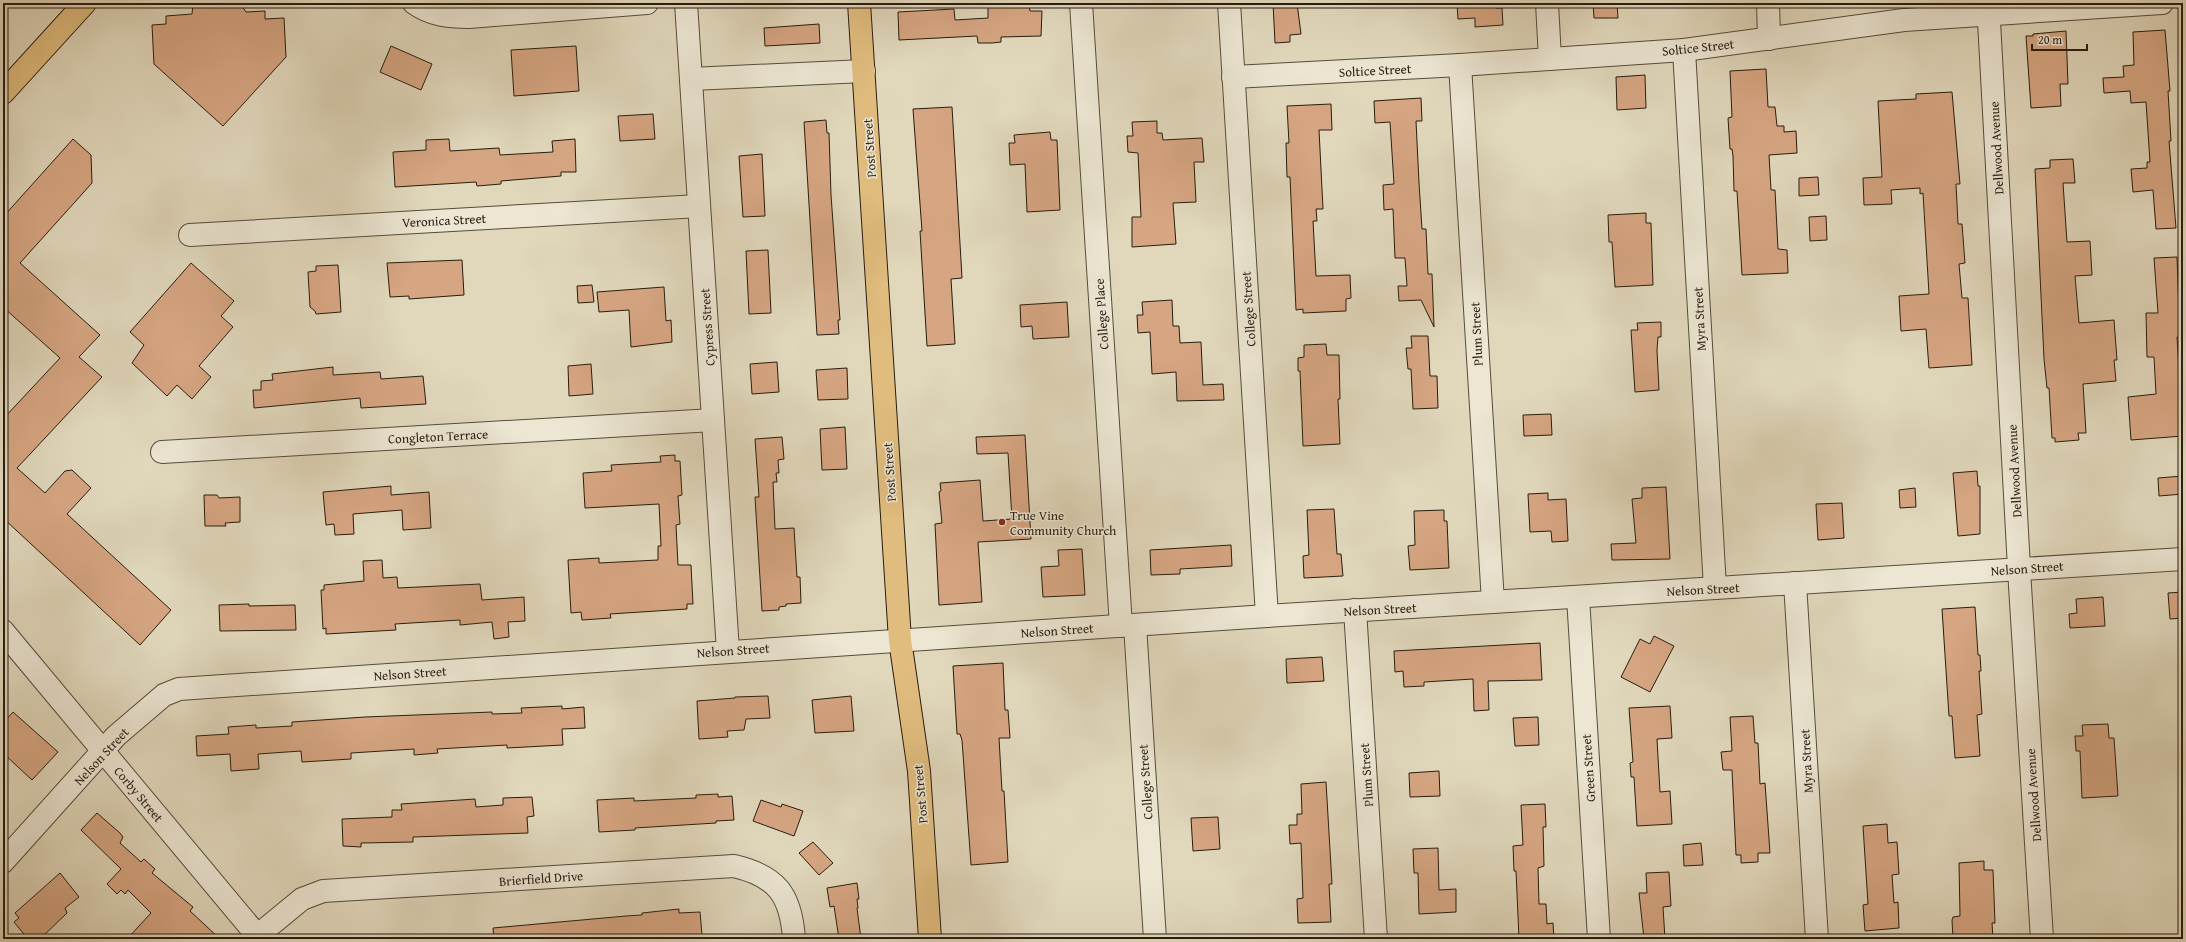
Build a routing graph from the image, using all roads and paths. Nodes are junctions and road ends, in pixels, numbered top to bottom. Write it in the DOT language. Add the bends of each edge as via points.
graph roads {
  1 [pos="85,3"];
  2 [pos="414,3"];
  3 [pos="647,3"];
  4 [pos="686,3"];
  5 [pos="859,3"];
  6 [pos="1081,3"];
  7 [pos="1229,3"];
  8 [pos="1548,3"];
  9 [pos="1768,3"];
  10 [pos="2162,3"];
  11 [pos="1989,9"];
  12 [pos="1770,39"];
  13 [pos="1684,50"];
  14 [pos="1550,59"];
  15 [pos="1460,65"];
  16 [pos="864,72"];
  17 [pos="1233,77"];
  18 [pos="691,79"];
  19 [pos="3,93"];
  20 [pos="699,206"];
  21 [pos="190,235"];
  22 [pos="713,420"];
  23 [pos="162,452"];
  24 [pos="2183,559"];
  25 [pos="2019,568"];
  26 [pos="1795,583"];
  27 [pos="1714,588"];
  28 [pos="1578,597"];
  29 [pos="1493,602"];
  30 [pos="1355,610"];
  31 [pos="1266,616"];
  32 [pos="1128,626"];
  33 [pos="3,631"];
  34 [pos="900,640"];
  35 [pos="728,651"];
  36 [pos="103,750"];
  37 [pos="3,862"];
  38 [pos="259,937"];
  39 [pos="794,939"];
  40 [pos="930,939"];
  41 [pos="1155,939"];
  42 [pos="1376,939"];
  43 [pos="1599,939"];
  44 [pos="1817,939"];
  45 [pos="2042,939"];
  1 -- 19 [label="main road"];
  2 -- 3 [label="street" via="421,9 449,17 469,17"];
  4 -- 18 [label="street, Cypress Street"];
  5 -- 16 [label="main road, Post Street"];
  6 -- 32 [label="street, College Place"];
  7 -- 17 [label="street, College Street"];
  8 -- 14 [label="street"];
  9 -- 12 [label="street"];
  10 -- 11 [label="street, Soltice Street"];
  11 -- 12 [label="street, Soltice Street"];
  11 -- 25 [label="street, Dellwood Avenue"];
  12 -- 13 [label="street, Soltice Street"];
  13 -- 14 [label="street, Soltice Street"];
  13 -- 27 [label="street, Myra Street"];
  14 -- 15 [label="street, Soltice Street"];
  15 -- 17 [label="street, Soltice Street"];
  15 -- 29 [label="street, Plum Street"];
  16 -- 18 [label="street"];
  16 -- 34 [label="main road, Post Street"];
  17 -- 31 [label="street, College Street"];
  18 -- 20 [label="street, Cypress Street"];
  20 -- 21 [label="street, Veronica Street"];
  20 -- 22 [label="street, Cypress Street"];
  22 -- 23 [label="street, Congleton Terrace"];
  22 -- 35 [label="street, Cypress Street"];
  24 -- 25 [label="street, Nelson Street"];
  25 -- 26 [label="street, Nelson Street"];
  25 -- 45 [label="street, Dellwood Avenue"];
  26 -- 27 [label="street, Nelson Street"];
  26 -- 44 [label="street, Myra Street"];
  27 -- 28 [label="street, Nelson Street"];
  28 -- 29 [label="street, Nelson Street"];
  28 -- 43 [label="street, Green Street"];
  29 -- 30 [label="street, Nelson Street"];
  30 -- 31 [label="street, Nelson Street"];
  30 -- 42 [label="street, Plum Street"];
  31 -- 32 [label="street, Nelson Street"];
  32 -- 34 [label="street, Nelson Street"];
  32 -- 41 [label="street, College Street"];
  33 -- 36 [label="street, Corby Street"];
  34 -- 35 [label="street, Nelson Street"];
  34 -- 40 [label="main road, Post Street" via="919,771"];
  35 -- 36 [label="street, Nelson Street" via="179,689 164,695"];
  36 -- 37 [label="street, Nelson Street"];
  36 -- 38 [label="street, Corby Street"];
  38 -- 39 [label="street, Brierfield Drive" via="302,899 323,891 734,866 755,871 774,883 787,900 793,922"];
}
